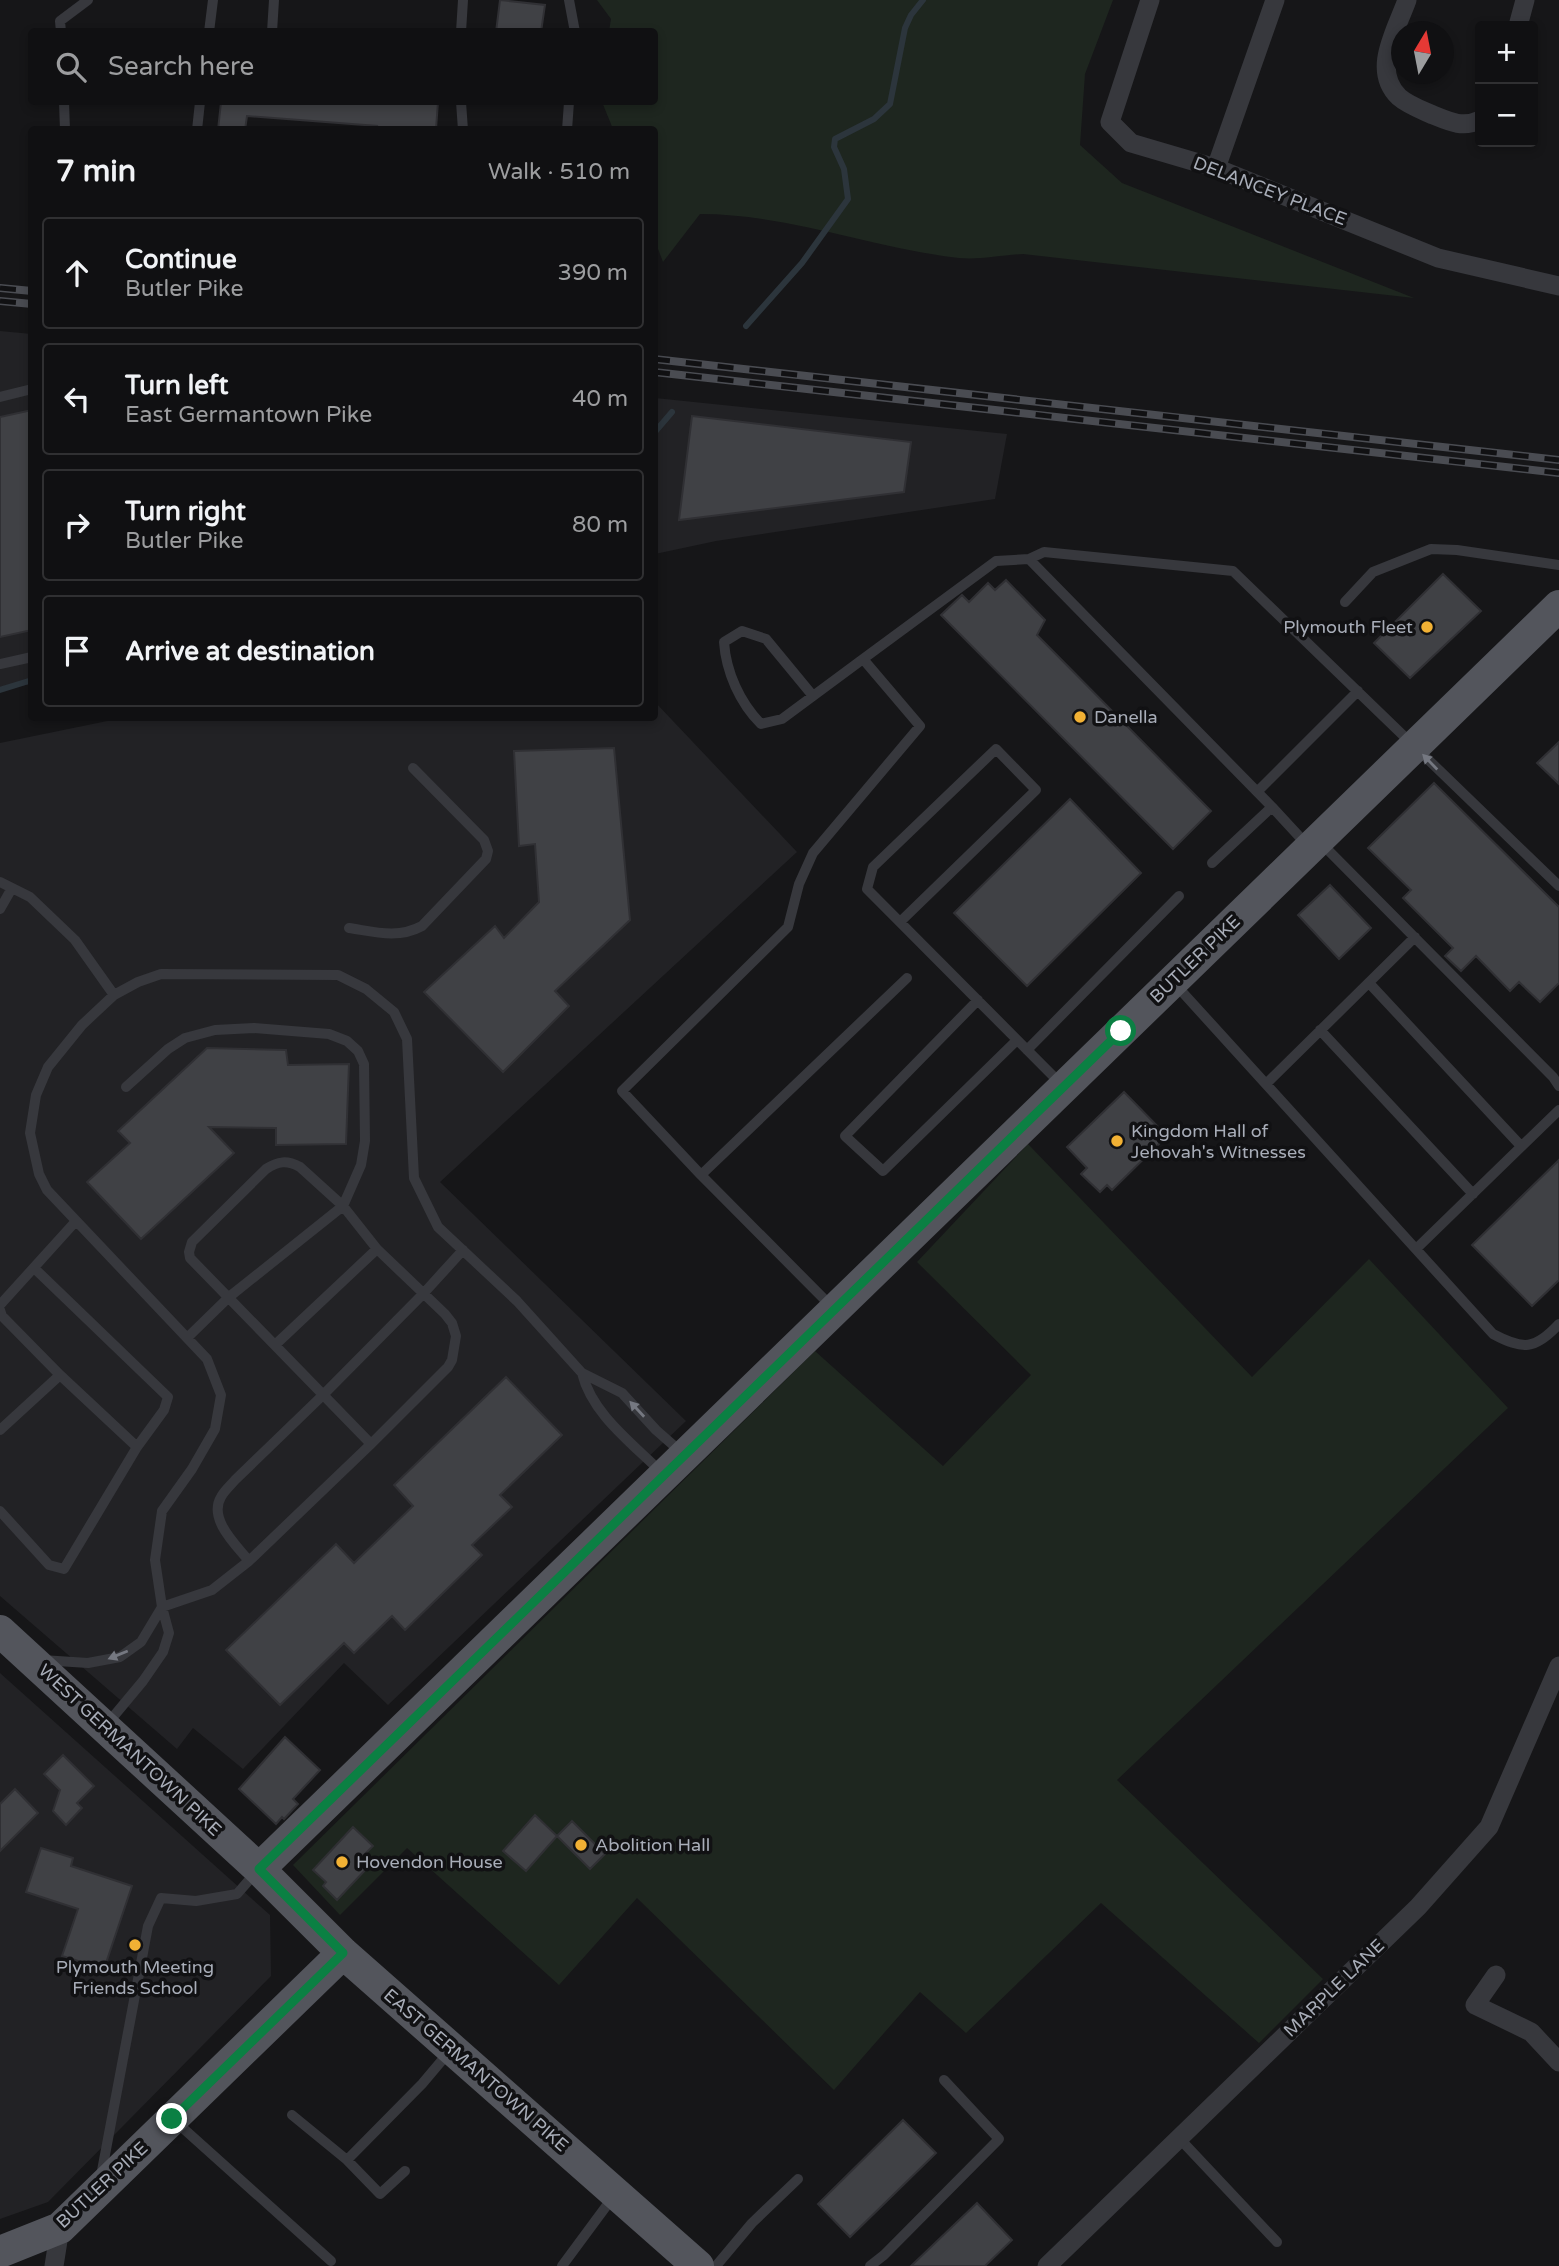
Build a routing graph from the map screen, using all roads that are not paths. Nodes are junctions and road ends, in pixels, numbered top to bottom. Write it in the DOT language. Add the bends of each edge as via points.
graph roads {
  1 [pos="89,0"];
  2 [pos="213,0"];
  3 [pos="274,0"];
  4 [pos="463,0"];
  5 [pos="569,0"];
  6 [pos="1150,0"];
  7 [pos="1275,0"];
  8 [pos="1407,0"];
  9 [pos="1525,0"];
  10 [pos="1519,21"];
  11 [pos="61,28"];
  12 [pos="210,28"];
  13 [pos="272,28"];
  14 [pos="461,28"];
  15 [pos="574,28"];
  16 [pos="64,105"];
  17 [pos="200,105"];
  18 [pos="461,105"];
  19 [pos="569,105"];
  20 [pos="1475,122"];
  21 [pos="65,126"];
  22 [pos="197,126"];
  23 [pos="463,126"];
  24 [pos="567,126"];
  25 [pos="1216,168"];
  26 [pos="1559,286"];
  27 [pos="28,390"];
  28 [pos="0,397"];
  29 [pos="1029,559"];
  30 [pos="1559,565"];
  31 [pos="1345,602"];
  32 [pos="1559,606"];
  33 [pos="28,658"];
  34 [pos="863,659"];
  35 [pos="0,664"];
  36 [pos="1358,691"];
  37 [pos="813,696"];
  38 [pos="1415,746"];
  39 [pos="413,768"];
  40 [pos="1258,791"];
  41 [pos="1272,807"];
  42 [pos="1314,844"];
  43 [pos="1212,863"];
  44 [pos="0,883"];
  45 [pos="1559,886"];
  46 [pos="12,888"];
  47 [pos="1179,896"];
  48 [pos="0,909"];
  49 [pos="900,922"];
  50 [pos="349,928"];
  51 [pos="1415,937"];
  52 [pos="906,978"];
  53 [pos="1173,981"];
  54 [pos="1368,983"];
  55 [pos="114,995"];
  56 [pos="978,1000"];
  57 [pos="1320,1030"];
  58 [pos="1017,1040"];
  59 [pos="1027,1050"];
  60 [pos="1266,1084"];
  61 [pos="1559,1086"];
  62 [pos="126,1087"];
  63 [pos="1064,1087"];
  64 [pos="1559,1110"];
  65 [pos="1521,1146"];
  66 [pos="701,1175"];
  67 [pos="1473,1194"];
  68 [pos="343,1206"];
  69 [pos="76,1221"];
  70 [pos="377,1249"];
  71 [pos="1416,1249"];
  72 [pos="463,1250"];
  73 [pos="34,1268"];
  74 [pos="423,1294"];
  75 [pos="229,1297"];
  76 [pos="0,1305"];
  77 [pos="0,1310"];
  78 [pos="835,1310"];
  79 [pos="1559,1324"];
  80 [pos="188,1336"];
  81 [pos="275,1345"];
  82 [pos="582,1373"];
  83 [pos="60,1375"];
  84 [pos="323,1395"];
  85 [pos="0,1430"];
  86 [pos="371,1444"];
  87 [pos="137,1447"];
  88 [pos="675,1465"];
  89 [pos="0,1511"];
  90 [pos="248,1561"];
  91 [pos="162,1607"];
  92 [pos="0,1631"];
  93 [pos="31,1659"];
  94 [pos="1559,1666"];
  95 [pos="105,1726"];
  96 [pos="259,1869"];
  97 [pos="343,1953"];
  98 [pos="1496,1975"];
  99 [pos="452,2049"];
  100 [pos="1559,2062"];
  101 [pos="944,2080"];
  102 [pos="292,2115"];
  103 [pos="172,2119"];
  104 [pos="1179,2138"];
  105 [pos="347,2160"];
  106 [pos="405,2171"];
  107 [pos="798,2179"];
  108 [pos="98,2191"];
  109 [pos="615,2193"];
  110 [pos="60,2228"];
  111 [pos="1278,2242"];
  112 [pos="0,2252"];
  113 [pos="331,2261"];
  114 [pos="54,2266"];
  115 [pos="562,2266"];
  116 [pos="698,2266"];
  117 [pos="716,2266"];
  118 [pos="870,2266"];
  119 [pos="1047,2266"];
  1 -- 11 [label="lane" via="60,21"];
  2 -- 12 [label="lane"];
  3 -- 13 [label="lane"];
  4 -- 14 [label="lane"];
  5 -- 15 [label="lane"];
  6 -- 25 [label="street, DELANCEY PLACE" via="1110,122 1131,143"];
  7 -- 25 [label="street"];
  8 -- 20 [label="street" via="1385,65 1387,81 1400,99 1455,124"];
  9 -- 10 [label="street"];
  16 -- 21 [label="lane"];
  17 -- 22 [label="lane"];
  18 -- 23 [label="lane"];
  19 -- 24 [label="lane"];
  25 -- 26 [label="street, DELANCEY PLACE" via="1438,258"];
  27 -- 28 [label="lane"];
  29 -- 34 [label="lane" via="996,561"];
  29 -- 36 [label="lane" via="1044,552 1233,571"];
  29 -- 40 [label="lane"];
  30 -- 31 [label="lane" via="1431,549 1373,572"];
  32 -- 38 [label="main road, BUTLER PIKE"];
  33 -- 35 [label="lane"];
  34 -- 37 [label="lane"];
  34 -- 66 [label="lane" via="920,726 813,853 788,927 622,1091"];
  36 -- 38 [label="lane"];
  36 -- 40 [label="lane"];
  37 -- 37 [label="lane" via="782,719 761,724 741,698 725,661 723,642 742,631 766,639"];
  38 -- 42 [label="main road, BUTLER PIKE"];
  45 -- 38 [label="lane, one-way"];
  39 -- 50 [label="lane" via="484,840 486,859 422,926 409,933"];
  40 -- 41 [label="lane"];
  41 -- 42 [label="lane"];
  41 -- 43 [label="lane"];
  42 -- 51 [label="lane"];
  42 -- 53 [label="main road, BUTLER PIKE"];
  44 -- 46 [label="lane"];
  46 -- 48 [label="lane"];
  46 -- 55 [label="lane" via="30,897 75,940"];
  47 -- 59 [label="lane"];
  49 -- 49 [label="lane" via="867,889 873,867 996,749 1036,790"];
  49 -- 56 [label="lane"];
  51 -- 54 [label="lane"];
  51 -- 61 [label="lane"];
  52 -- 66 [label="lane"];
  53 -- 60 [label="lane"];
  53 -- 63 [label="main road, BUTLER PIKE"];
  54 -- 57 [label="lane"];
  54 -- 65 [label="lane"];
  55 -- 69 [label="lane" via="47,1067 36,1095 30,1133 39,1174 47,1190"];
  55 -- 72 [label="lane" via="161,975 191,973 338,975 366,989 394,1012 407,1039 414,1178 438,1227"];
  56 -- 58 [label="lane"];
  56 -- 58 [label="lane" via="845,1136 883,1171"];
  57 -- 60 [label="lane"];
  57 -- 67 [label="lane"];
  58 -- 59 [label="lane"];
  59 -- 63 [label="lane"];
  60 -- 71 [label="lane"];
  62 -- 68 [label="lane" via="168,1049 200,1033 296,1030 347,1041 364,1064 365,1141 361,1165"];
  63 -- 78 [label="main road, BUTLER PIKE"];
  64 -- 65 [label="lane"];
  65 -- 67 [label="lane"];
  66 -- 78 [label="lane"];
  67 -- 71 [label="lane"];
  68 -- 70 [label="lane"];
  68 -- 75 [label="lane"];
  68 -- 75 [label="lane" via="294,1164 276,1162 266,1168 190,1246 190,1258"];
  69 -- 73 [label="lane"];
  69 -- 80 [label="lane"];
  70 -- 74 [label="lane"];
  70 -- 81 [label="lane"];
  71 -- 79 [label="lane" via="1493,1334 1510,1343 1528,1346 1544,1340"];
  72 -- 74 [label="lane"];
  72 -- 82 [label="lane"];
  73 -- 76 [label="lane"];
  73 -- 87 [label="lane" via="168,1397"];
  74 -- 84 [label="lane"];
  74 -- 86 [label="lane" via="452,1323 456,1336 452,1360"];
  75 -- 80 [label="lane"];
  75 -- 81 [label="lane"];
  77 -- 83 [label="lane"];
  78 -- 88 [label="main road, BUTLER PIKE"];
  80 -- 91 [label="lane" via="207,1359 221,1395 215,1429 163,1511 155,1560"];
  81 -- 84 [label="lane"];
  88 -- 82 [label="lane, one-way" via="656,1430 622,1393"];
  82 -- 88 [label="lane" via="586,1391 608,1419"];
  83 -- 85 [label="lane"];
  83 -- 87 [label="lane"];
  84 -- 86 [label="lane"];
  84 -- 90 [label="lane" via="219,1499 218,1516"];
  86 -- 90 [label="lane"];
  87 -- 89 [label="lane" via="64,1569 49,1564"];
  88 -- 96 [label="main road, BUTLER PIKE"];
  90 -- 91 [label="lane" via="212,1590"];
  91 -- 93 [label="lane, one-way" via="141,1642 120,1657 88,1663"];
  91 -- 95 [label="lane" via="169,1633 163,1651"];
  92 -- 93 [label="main road, WEST GERMANTOWN PIKE"];
  93 -- 95 [label="main road, WEST GERMANTOWN PIKE"];
  94 -- 104 [label="street, MARPLE LANE" via="1489,1826 1418,1907"];
  95 -- 96 [label="main road, WEST GERMANTOWN PIKE"];
  96 -- 97 [label="main road, EAST GERMANTOWN PIKE"];
  96 -- 108 [label="lane" via="237,1894 196,1901 161,1898 148,1926"];
  97 -- 99 [label="main road, EAST GERMANTOWN PIKE"];
  97 -- 103 [label="main road, BUTLER PIKE"];
  98 -- 100 [label="street" via="1475,2005 1531,2032"];
  99 -- 105 [label="lane"];
  99 -- 109 [label="main road, EAST GERMANTOWN PIKE"];
  101 -- 118 [label="lane" via="999,2139"];
  102 -- 105 [label="lane"];
  103 -- 108 [label="main road, BUTLER PIKE"];
  103 -- 113 [label="lane"];
  104 -- 111 [label="lane"];
  104 -- 119 [label="street, MARPLE LANE"];
  105 -- 106 [label="lane" via="380,2194"];
  107 -- 117 [label="lane"];
  108 -- 110 [label="main road, BUTLER PIKE"];
  109 -- 115 [label="lane"];
  109 -- 116 [label="main road, EAST GERMANTOWN PIKE"];
  110 -- 112 [label="main road, BUTLER PIKE"];
  110 -- 114 [label="street"];
}
